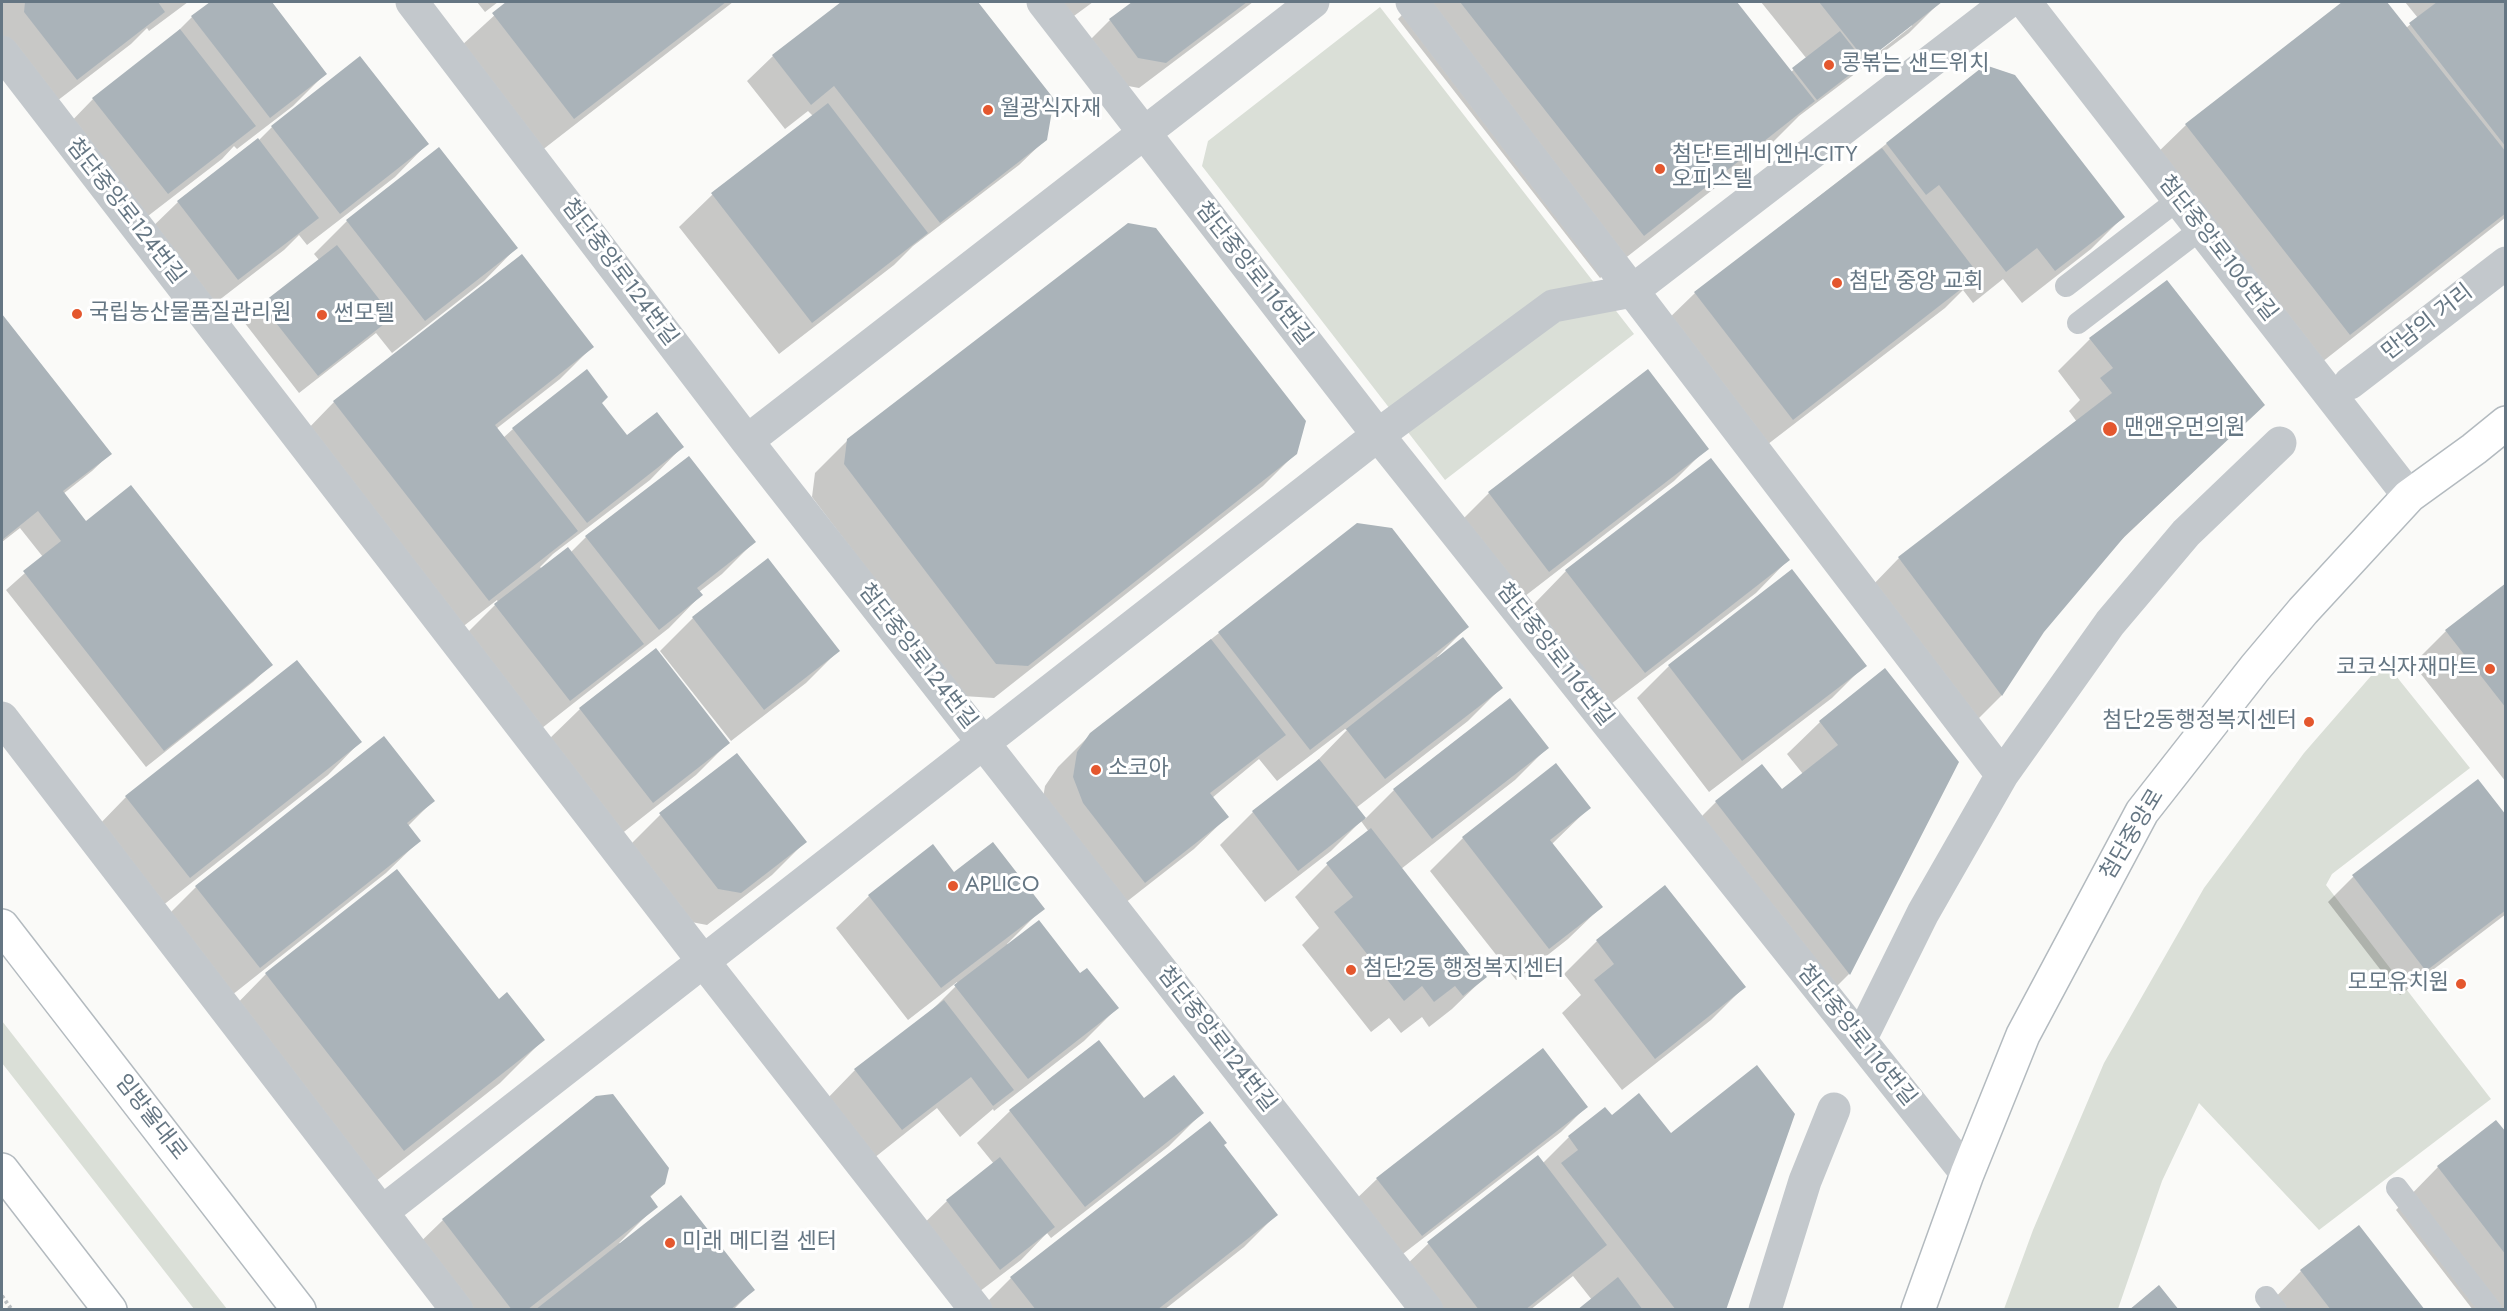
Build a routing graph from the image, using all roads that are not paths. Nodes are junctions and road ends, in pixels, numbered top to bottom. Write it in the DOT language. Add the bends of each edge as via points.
graph roads {
  1 [pos="412,2"];
  2 [pos="1043,2"];
  3 [pos="1313,2"];
  4 [pos="1412,2"];
  5 [pos="2008,2"];
  6 [pos="2025,2"];
  7 [pos="2,52"];
  8 [pos="1144,134"];
  9 [pos="2179,199"];
  10 [pos="2201,229"];
  11 [pos="2505,263"];
  12 [pos="2066,286"];
  13 [pos="1632,291"];
  14 [pos="2078,323"];
  15 [pos="2349,383"];
  16 [pos="2505,423"];
  17 [pos="1378,435"];
  18 [pos="747,441"];
  19 [pos="2280,443"];
  20 [pos="2409,496"];
  21 [pos="2,718"];
  22 [pos="984,742"];
  23 [pos="2001,775"];
  24 [pos="2,926"];
  25 [pos="703,961"];
  26 [pos="1865,1030"];
  27 [pos="1834,1109"];
  28 [pos="2,1170"];
  29 [pos="1967,1174"];
  30 [pos="2397,1188"];
  31 [pos="382,1212"];
  32 [pos="110,1310"];
  33 [pos="299,1310"];
  34 [pos="458,1310"];
  35 [pos="976,1310"];
  36 [pos="1427,1310"];
  37 [pos="1765,1310"];
  38 [pos="1918,1310"];
  39 [pos="2491,1310"];
  1 -- 18 [label="street, 첨단중앙로124번길"];
  2 -- 8 [label="street, 첨단중앙로116번길"];
  3 -- 8 [label="street"];
  4 -- 13 [label="street"];
  5 -- 13 [label="street"];
  6 -- 9 [label="street, 첨단중앙로106번길"];
  7 -- 25 [label="street, 첨단중앙로124번길"];
  8 -- 17 [label="street, 첨단중앙로116번길"];
  8 -- 18 [label="street"];
  9 -- 10 [label="street, 첨단중앙로106번길"];
  9 -- 12 [label="lane"];
  10 -- 14 [label="lane"];
  10 -- 20 [label="street, 첨단중앙로106번길"];
  11 -- 15 [label="street, 만남의 거리"];
  13 -- 17 [label="street" via="1552,306"];
  13 -- 23 [label="street"];
  16 -- 20 [label="street, 첨단중앙로"];
  17 -- 22 [label="street"];
  17 -- 29 [label="street, 첨단중앙로116번길"];
  18 -- 22 [label="street, 첨단중앙로124번길"];
  19 -- 23 [label="street" via="2186,533 2110,623"];
  20 -- 29 [label="street, 첨단중앙로" via="2262,659 2142,812 2023,1035"];
  21 -- 31 [label="street"];
  22 -- 25 [label="street"];
  22 -- 36 [label="street, 첨단중앙로124번길"];
  23 -- 26 [label="street" via="1923,913"];
  24 -- 33 [label="street, 임방울대로"];
  25 -- 31 [label="street"];
  25 -- 35 [label="street, 첨단중앙로124번길"];
  27 -- 37 [label="street" via="1805,1181"];
  28 -- 32 [label="street"];
  29 -- 38 [label="street, 첨단중앙로"];
  30 -- 39 [label="lane"];
  31 -- 34 [label="street"];
}
